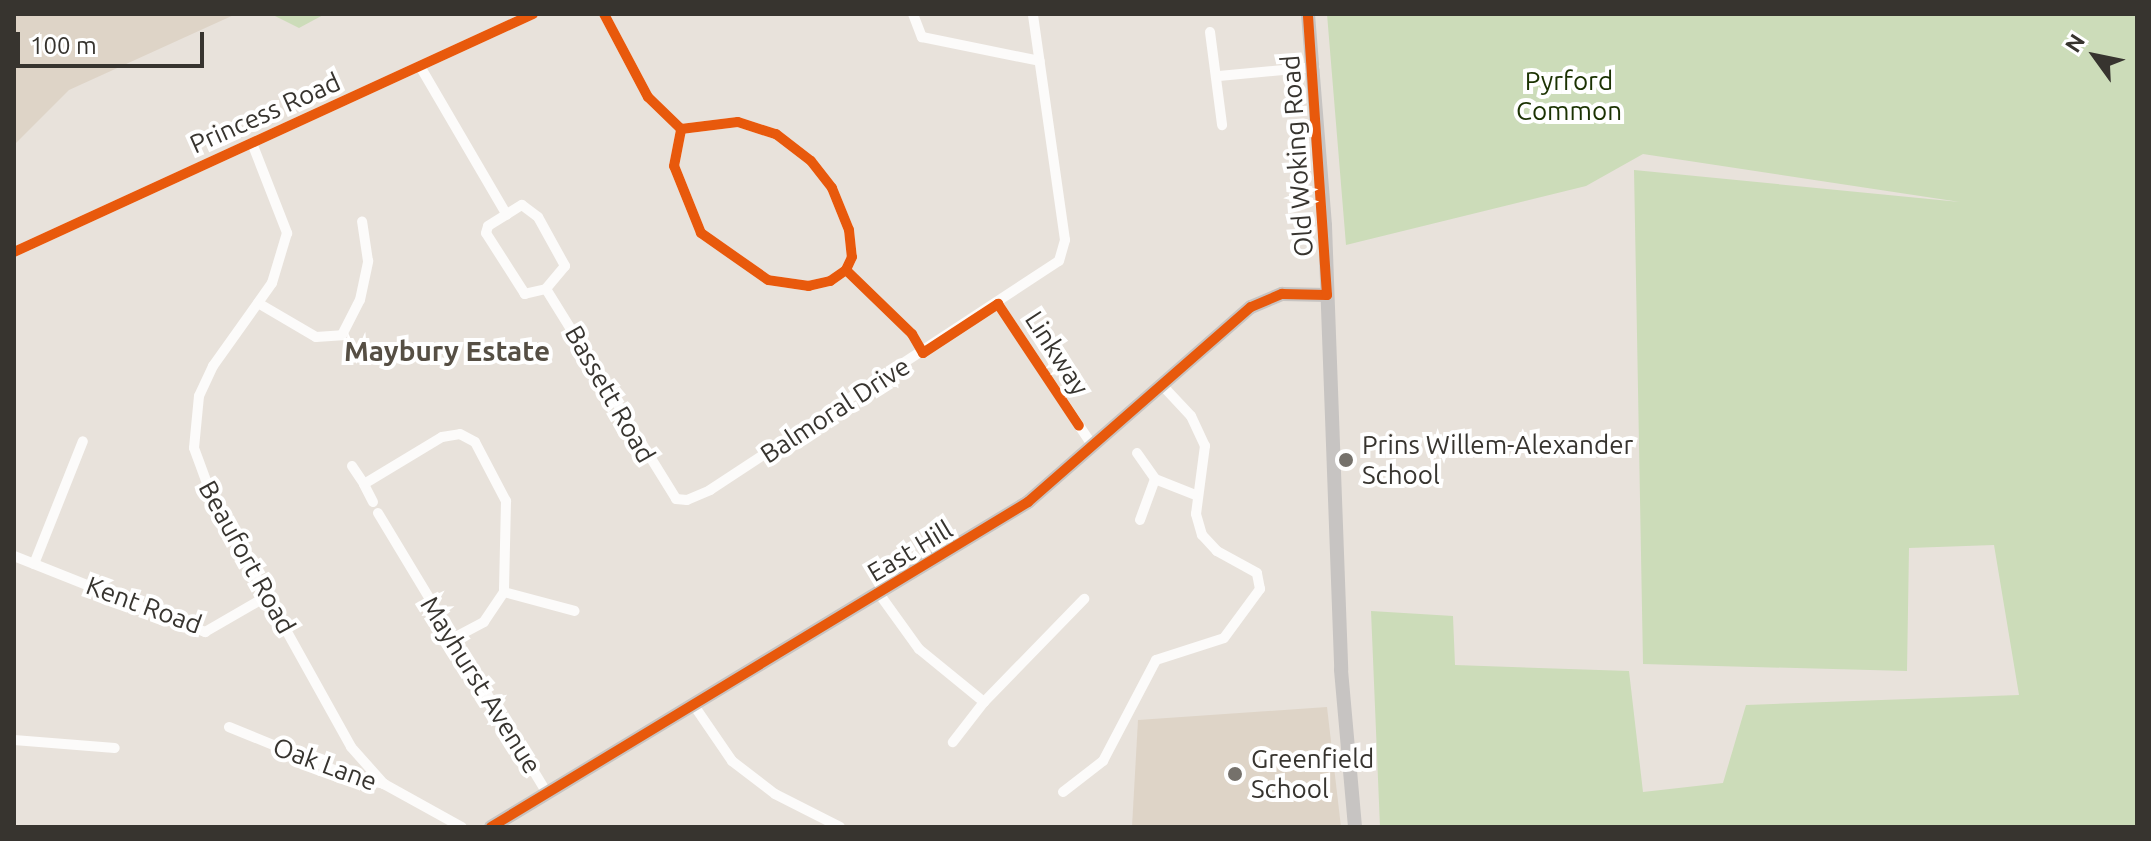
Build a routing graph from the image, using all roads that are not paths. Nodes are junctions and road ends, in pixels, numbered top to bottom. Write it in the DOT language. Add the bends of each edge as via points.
graph roads {
  1 [pos="533,14"];
  2 [pos="604,14"];
  3 [pos="913,14"];
  4 [pos="1033,14"];
  5 [pos="1308,14"];
  6 [pos="1210,32"];
  7 [pos="1040,61"];
  8 [pos="1315,67"];
  9 [pos="421,68"];
  10 [pos="1219,76"];
  11 [pos="1222,125"];
  12 [pos="681,129"];
  13 [pos="252,143"];
  14 [pos="507,215"];
  15 [pos="362,221"];
  16 [pos="14,252"];
  17 [pos="846,270"];
  18 [pos="546,289"];
  19 [pos="1327,295"];
  20 [pos="258,303"];
  21 [pos="998,304"];
  22 [pos="923,353"];
  23 [pos="1161,384"];
  24 [pos="83,441"];
  25 [pos="1092,445"];
  26 [pos="1137,453"];
  27 [pos="352,466"];
  28 [pos="1155,479"];
  29 [pos="364,484"];
  30 [pos="1198,496"];
  31 [pos="676,499"];
  32 [pos="373,502"];
  33 [pos="378,513"];
  34 [pos="1140,520"];
  35 [pos="14,556"];
  36 [pos="34,564"];
  37 [pos="504,592"];
  38 [pos="269,595"];
  39 [pos="880,595"];
  40 [pos="1084,599"];
  41 [pos="575,611"];
  42 [pos="456,637"];
  43 [pos="984,702"];
  44 [pos="693,704"];
  45 [pos="229,727"];
  46 [pos="14,740"];
  47 [pos="953,742"];
  48 [pos="115,748"];
  49 [pos="384,784"];
  50 [pos="546,791"];
  51 [pos="1063,792"];
  52 [pos="462,827"];
  53 [pos="491,827"];
  54 [pos="840,827"];
  55 [pos="1355,827"];
  1 -- 9 [label="street, Princess Road"];
  2 -- 12 [label="street" via="648,97"];
  3 -- 7 [label="street" via="922,37"];
  4 -- 7 [label="street, Balmoral Drive"];
  5 -- 8 [label="street, Old Woking Road"];
  6 -- 10 [label="street"];
  7 -- 21 [label="street, Balmoral Drive" via="1065,251"];
  8 -- 10 [label="street"];
  8 -- 19 [label="street, Old Woking Road"];
  9 -- 13 [label="street, Princess Road"];
  9 -- 14 [label="street"];
  10 -- 11 [label="street"];
  12 -- 17 [label="street" via="738,122 776,134 811,161 832,188 849,230 852,257"];
  12 -- 17 [label="street" via="674,166 701,233 768,280 809,286"];
  13 -- 16 [label="street, Princess Road"];
  13 -- 20 [label="street, Beaufort Road" via="287,233 272,283"];
  14 -- 18 [label="street" via="529,207 565,266"];
  14 -- 18 [label="street" via="488,226 486,233 515,286 525,294"];
  15 -- 20 [label="street" via="368,261 360,300 342,335 316,337"];
  17 -- 22 [label="street" via="912,334"];
  18 -- 31 [label="street, Bassett Road"];
  19 -- 23 [label="street, East Hill" via="1282,294 1251,307"];
  19 -- 55 [label="street, Old Woking Road" via="1341,670"];
  20 -- 38 [label="street, Beaufort Road" via="213,366 199,396 194,448 212,497"];
  21 -- 22 [label="street, Balmoral Drive"];
  21 -- 25 [label="street, Linkway"];
  22 -- 31 [label="street, Balmoral Drive" via="710,490"];
  23 -- 25 [label="street, East Hill"];
  23 -- 30 [label="street" via="1191,416 1205,446"];
  24 -- 36 [label="street"];
  25 -- 39 [label="street, East Hill" via="1028,502"];
  26 -- 28 [label="street"];
  27 -- 29 [label="street"];
  28 -- 30 [label="street"];
  28 -- 34 [label="street"];
  29 -- 32 [label="street"];
  29 -- 37 [label="street" via="442,437 460,434 475,442 506,501"];
  30 -- 51 [label="street" via="1202,535 1217,551 1257,573 1261,580 1256,597 1224,638 1156,660 1103,761"];
  33 -- 42 [label="street, Mayhurst Avenue"];
  35 -- 36 [label="street, Kent Road"];
  36 -- 38 [label="street, Kent Road" via="205,632"];
  37 -- 41 [label="street"];
  37 -- 42 [label="street" via="484,622"];
  38 -- 49 [label="street, Beaufort Road" via="351,747"];
  39 -- 43 [label="street" via="919,649"];
  39 -- 44 [label="street, East Hill"];
  40 -- 43 [label="street"];
  42 -- 50 [label="street, Mayhurst Avenue"];
  43 -- 47 [label="street"];
  44 -- 50 [label="street, East Hill"];
  44 -- 54 [label="street" via="732,761 775,794"];
  45 -- 49 [label="street, Oak Lane" via="354,778"];
  46 -- 48 [label="street"];
  49 -- 52 [label="street, Oak Lane"];
  50 -- 53 [label="street, East Hill"];
}
